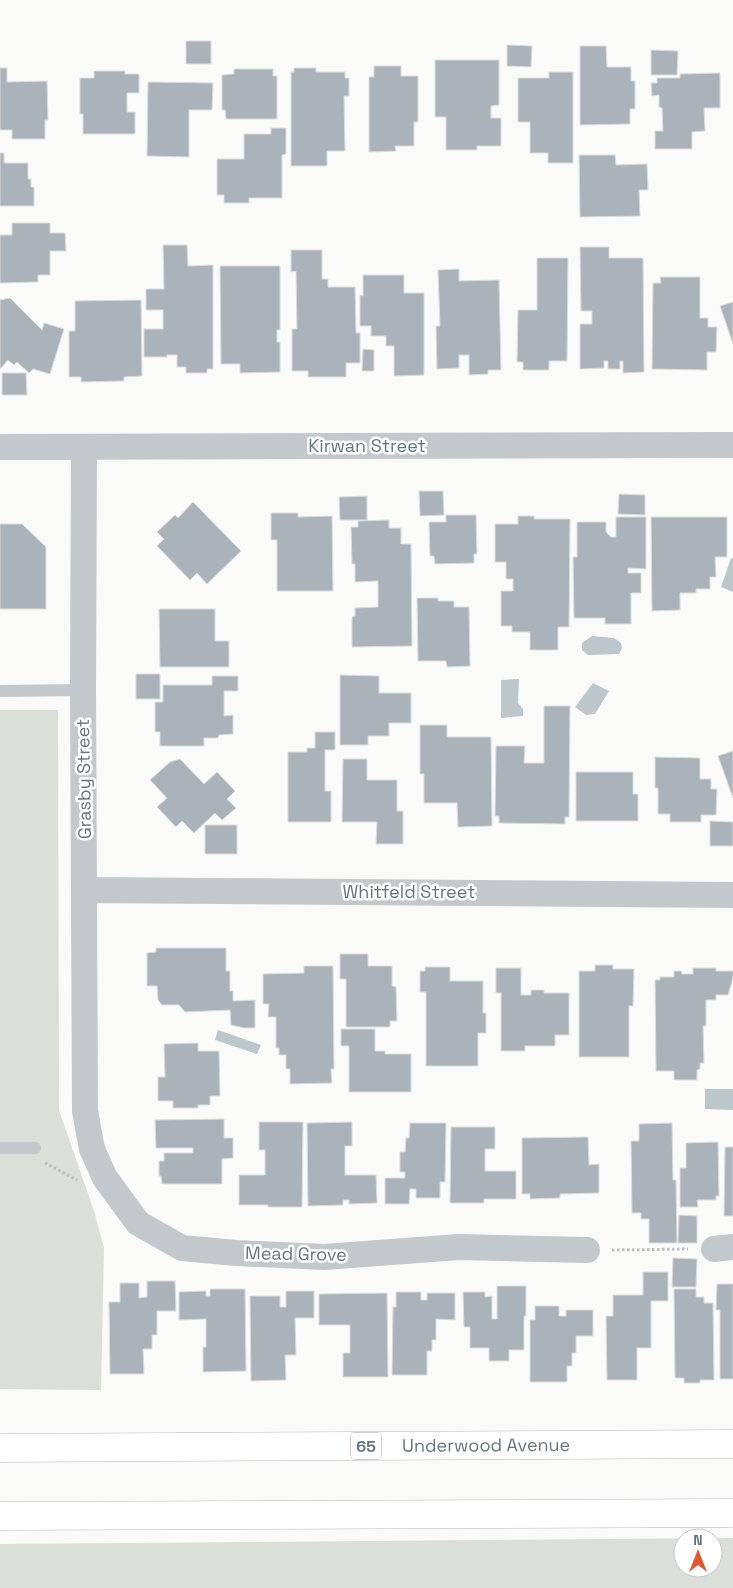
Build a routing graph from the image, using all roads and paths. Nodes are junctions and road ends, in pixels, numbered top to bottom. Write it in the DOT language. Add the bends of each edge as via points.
graph roads {
  1 [pos="733,445"];
  2 [pos="0,447"];
  3 [pos="84,447"];
  4 [pos="0,690"];
  5 [pos="83,690"];
  6 [pos="85,890"];
  7 [pos="733,894"];
  8 [pos="85,1111"];
  9 [pos="0,1148"];
  10 [pos="35,1148"];
  11 [pos="105,1178"];
  12 [pos="724,1248"];
  13 [pos="587,1250"];
  14 [pos="733,1444"];
  15 [pos="0,1448"];
  16 [pos="733,1513"];
  17 [pos="0,1516"];
  1 -- 3 [label="street, Kirwan Street"];
  2 -- 3 [label="street, Kirwan Street"];
  3 -- 5 [label="street, Grasby Street"];
  4 -- 5 [label="lane"];
  5 -- 6 [label="street, Grasby Street"];
  6 -- 7 [label="street, Whitfeld Street"];
  6 -- 8 [label="street, Grasby Street"];
  8 -- 11 [label="street, Mead Grove" via="92,1149"];
  9 -- 10 [label="lane"];
  10 -- 11 [label="path" via="41,1161 83,1182"];
  11 -- 13 [label="street, Mead Grove" via="138,1223 182,1248 324,1257 459,1247"];
  12 -- 13 [label="path"];
  14 -- 15 [label="main road, Underwood Avenue / 65"];
  16 -- 17 [label="main road"];
}
